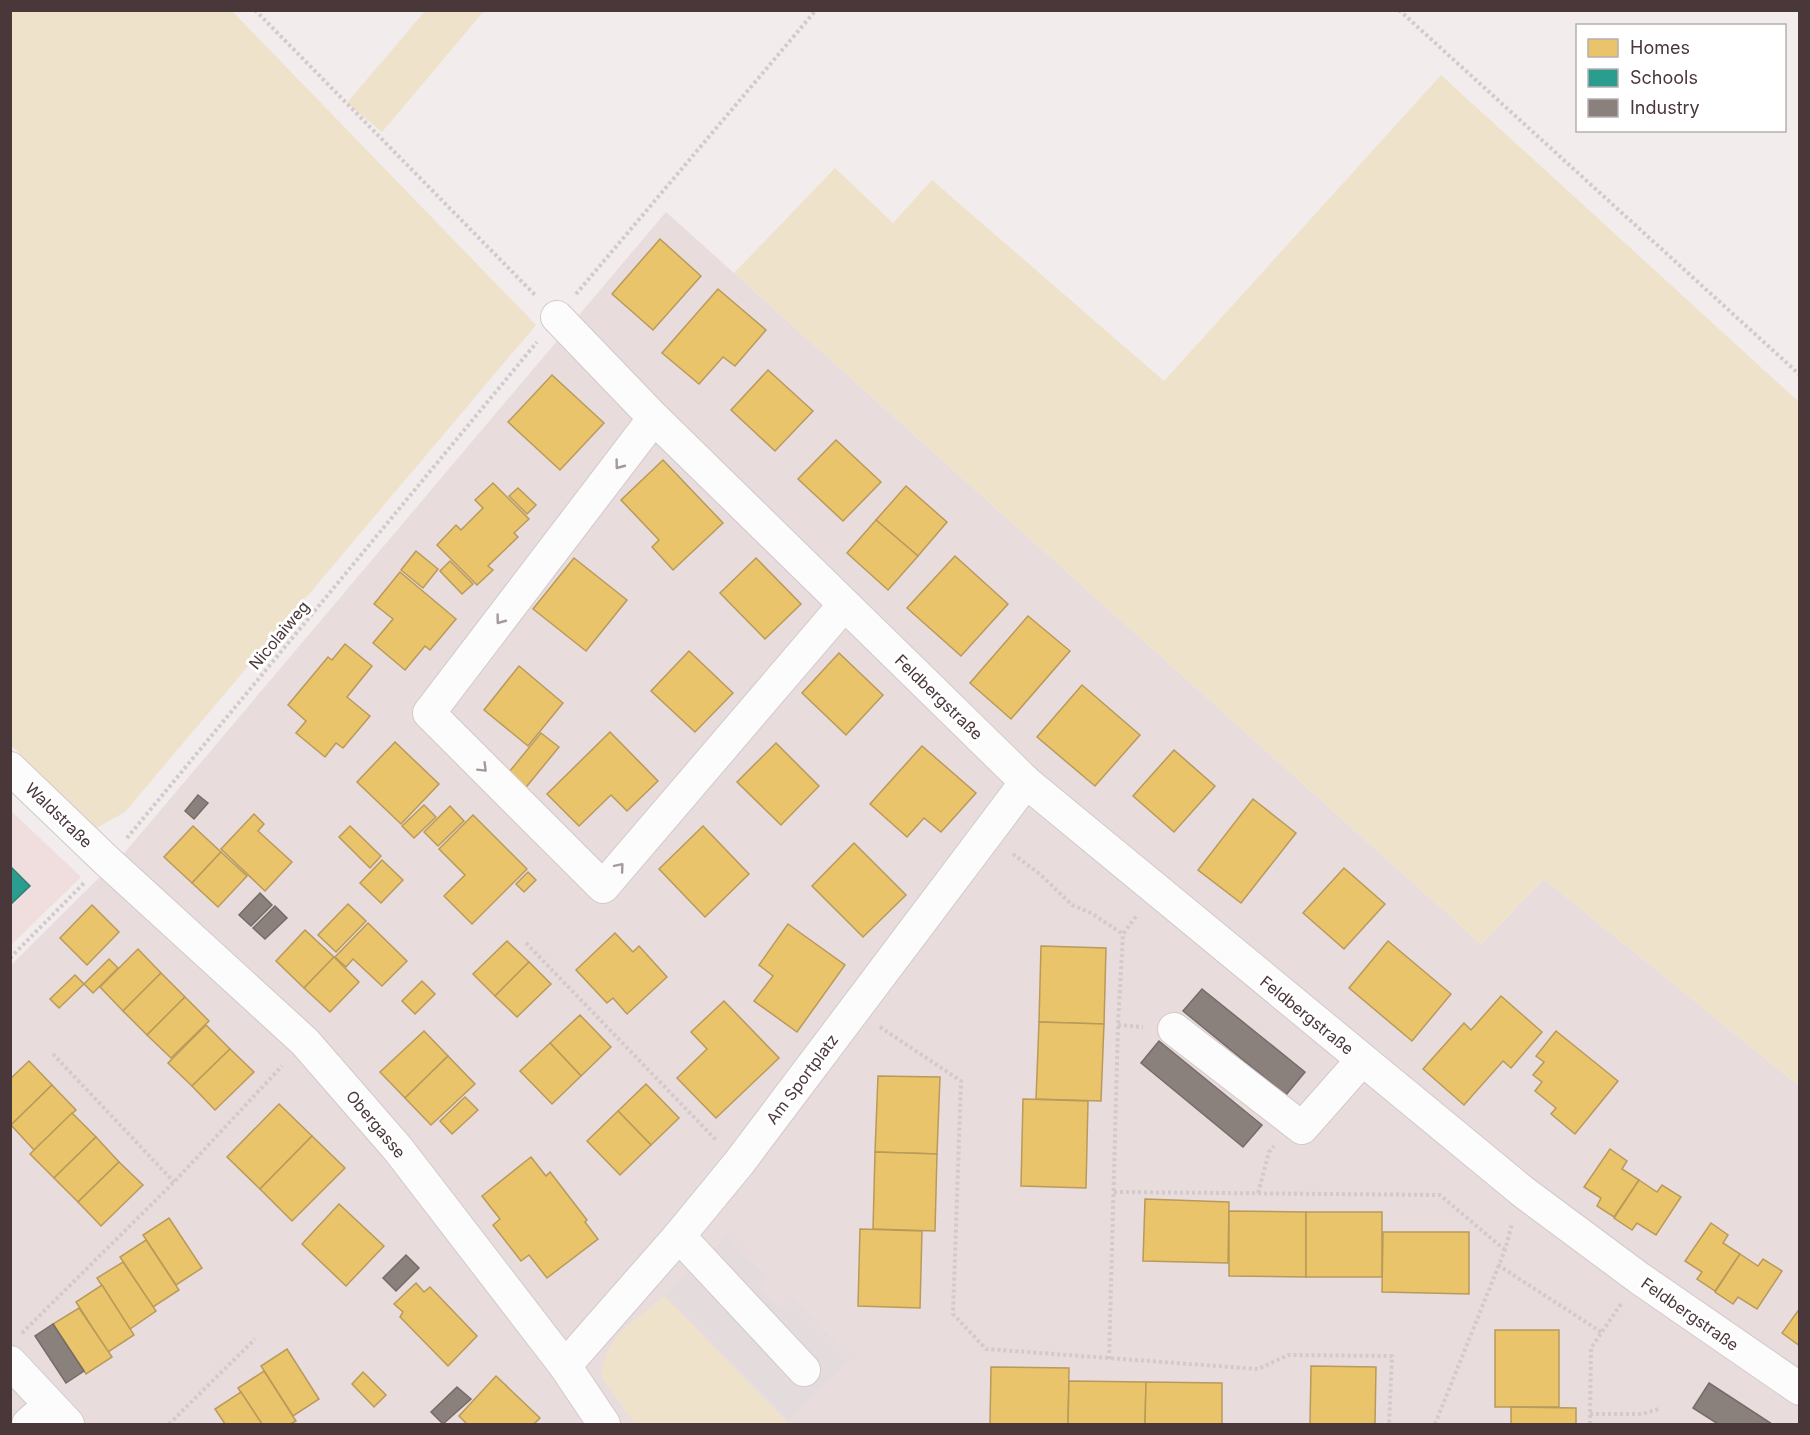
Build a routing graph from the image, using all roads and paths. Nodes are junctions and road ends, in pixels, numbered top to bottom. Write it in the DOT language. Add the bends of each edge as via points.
graph roads {
  1 [pos="255,10"];
  2 [pos="816,10"];
  3 [pos="1399,10"];
  4 [pos="557,317"];
  5 [pos="1800,375"];
  6 [pos="654,418"];
  7 [pos="844,605"];
  8 [pos="10,768"];
  9 [pos="1026,782"];
  10 [pos="987,834"];
  11 [pos="107,861"];
  12 [pos="1155,890"];
  13 [pos="1123,934"];
  14 [pos="526,943"];
  15 [pos="10,958"];
  16 [pos="854,1010"];
  17 [pos="1174,1029"];
  18 [pos="305,1042"];
  19 [pos="53,1054"];
  20 [pos="1362,1060"];
  21 [pos="1293,1122"];
  22 [pos="739,1163"];
  23 [pos="174,1182"];
  24 [pos="1522,1191"];
  25 [pos="1114,1192"];
  26 [pos="1258,1193"];
  27 [pos="679,1236"];
  28 [pos="1505,1250"];
  29 [pos="1498,1265"];
  30 [pos="1639,1278"];
  31 [pos="1602,1332"];
  32 [pos="255,1339"];
  33 [pos="15,1349"];
  34 [pos="1109,1359"];
  35 [pos="565,1366"];
  36 [pos="804,1370"];
  37 [pos="1800,1389"];
  38 [pos="1659,1409"];
  39 [pos="1590,1414"];
  40 [pos="49,1418"];
  41 [pos="169,1425"];
  42 [pos="604,1425"];
  43 [pos="1389,1425"];
  44 [pos="1435,1425"];
  45 [pos="1590,1425"];
  1 -- 4 [label="path"];
  2 -- 4 [label="path, Nicolaiweg"];
  3 -- 5 [label="path"];
  4 -- 6 [label="street, Feldbergstraße"];
  4 -- 11 [label="path, Nicolaiweg"];
  6 -- 7 [label="street, Feldbergstraße"];
  6 -- 7 [label="street, one-way" via="429,714 603,887"];
  7 -- 9 [label="street, Feldbergstraße"];
  8 -- 11 [label="street, Waldstraße"];
  9 -- 10 [label="street, Am Sportplatz"];
  9 -- 12 [label="street, Feldbergstraße"];
  10 -- 13 [label="path" via="1041,875 1072,905"];
  10 -- 16 [label="street, Am Sportplatz"];
  11 -- 15 [label="path, Nicolaiweg"];
  11 -- 18 [label="street, Obergasse"];
  12 -- 13 [label="path"];
  12 -- 20 [label="street, Feldbergstraße"];
  13 -- 25 [label="path"];
  14 -- 22 [label="path"];
  16 -- 22 [label="street, Am Sportplatz"];
  16 -- 34 [label="path" via="961,1081 953,1314 986,1349"];
  17 -- 21 [label="street"];
  18 -- 23 [label="path"];
  18 -- 35 [label="street, Obergasse" via="398,1149"];
  19 -- 23 [label="path"];
  20 -- 21 [label="street" via="1302,1128"];
  20 -- 24 [label="street, Feldbergstraße"];
  21 -- 26 [label="path" via="1269,1152"];
  22 -- 27 [label="street, Am Sportplatz"];
  23 -- 33 [label="path"];
  24 -- 28 [label="path"];
  24 -- 30 [label="street, Feldbergstraße"];
  25 -- 26 [label="path"];
  25 -- 34 [label="path"];
  26 -- 28 [label="path" via="1440,1195"];
  27 -- 35 [label="street, Am Sportplatz"];
  27 -- 36 [label="street"];
  28 -- 29 [label="path"];
  29 -- 31 [label="path"];
  29 -- 44 [label="path"];
  30 -- 31 [label="path"];
  30 -- 37 [label="street, Feldbergstraße"];
  31 -- 39 [label="path" via="1591,1348"];
  32 -- 41 [label="path"];
  33 -- 40 [label="street"];
  34 -- 43 [label="path" via="1258,1369 1288,1355 1392,1356"];
  35 -- 42 [label="street, Obergasse"];
  38 -- 39 [label="path" via="1642,1414"];
  39 -- 45 [label="path"];
}
